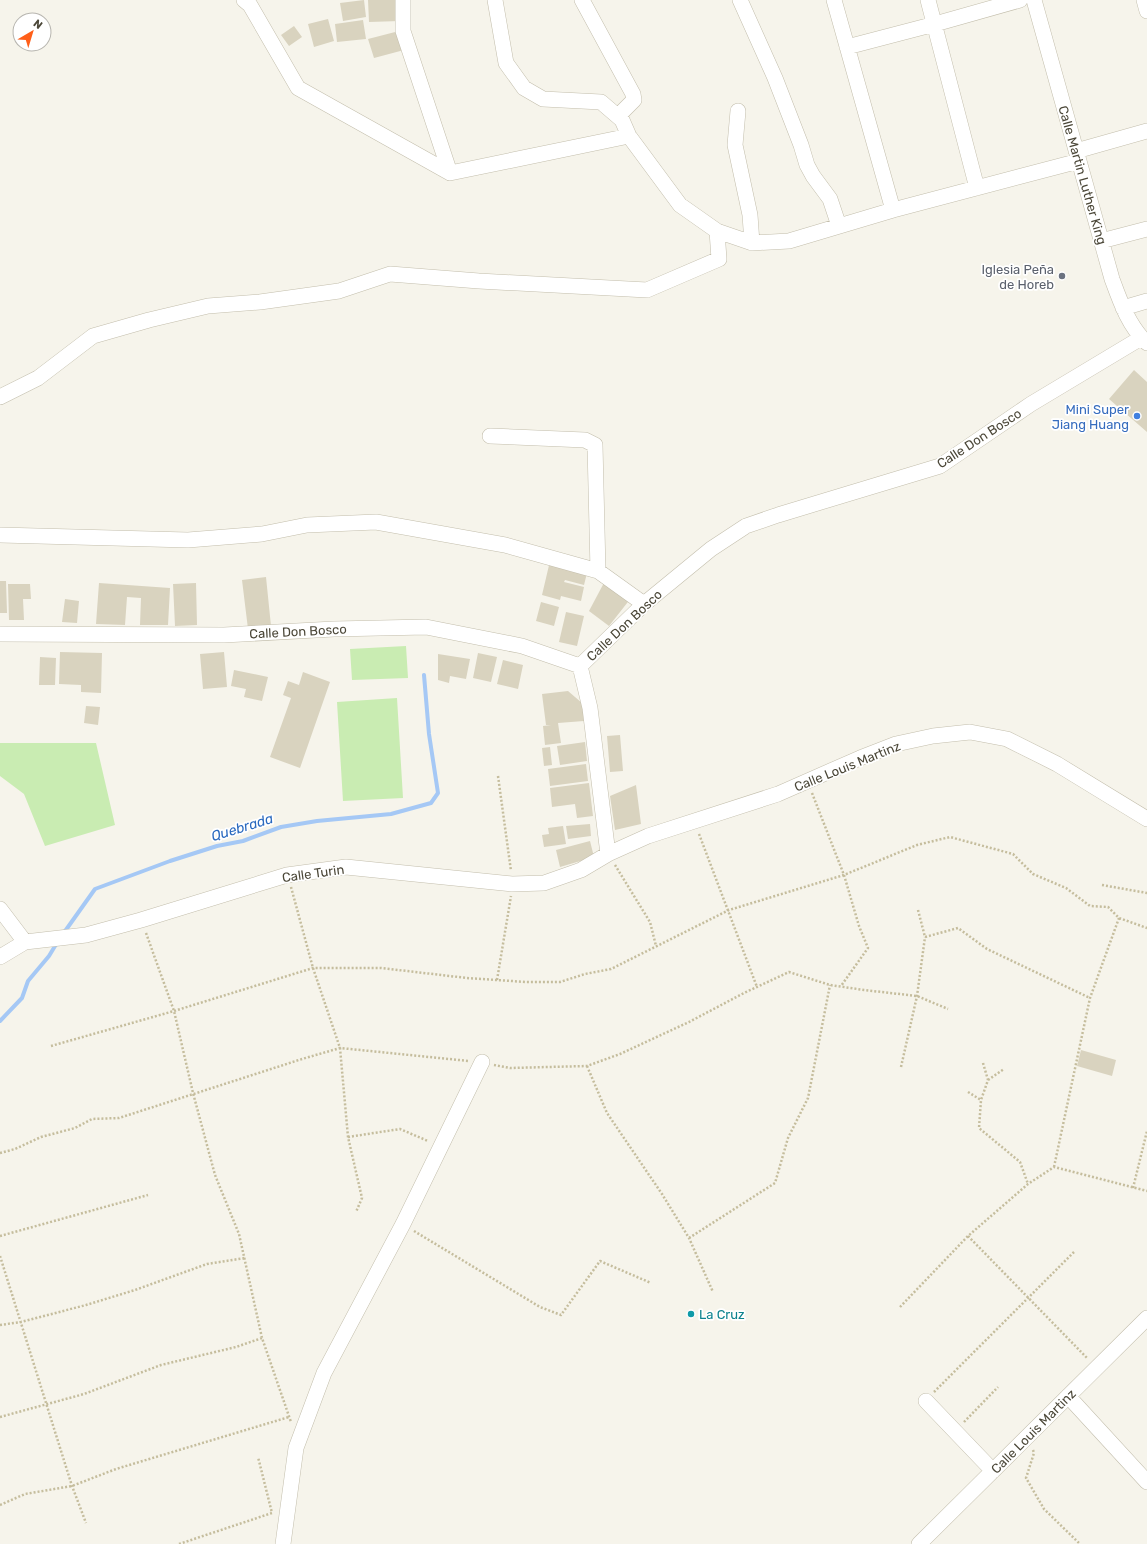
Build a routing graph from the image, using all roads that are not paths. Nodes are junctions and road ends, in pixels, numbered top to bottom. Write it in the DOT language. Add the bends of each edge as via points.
graph roads {
  1 [pos="244,0"];
  2 [pos="403,0"];
  3 [pos="495,0"];
  4 [pos="582,0"];
  5 [pos="740,0"];
  6 [pos="834,0"];
  7 [pos="928,0"];
  8 [pos="1020,0"];
  9 [pos="1034,0"];
  10 [pos="1144,0"];
  11 [pos="1147,11"];
  12 [pos="935,24"];
  13 [pos="847,47"];
  14 [pos="738,111"];
  15 [pos="618,116"];
  16 [pos="1147,131"];
  17 [pos="629,136"];
  18 [pos="1077,156"];
  19 [pos="450,173"];
  20 [pos="977,188"];
  21 [pos="894,210"];
  22 [pos="839,226"];
  23 [pos="1147,229"];
  24 [pos="717,231"];
  25 [pos="1101,241"];
  26 [pos="752,243"];
  27 [pos="1147,301"];
  28 [pos="1123,308"];
  29 [pos="1144,341"];
  30 [pos="0,397"];
  31 [pos="490,436"];
  32 [pos="0,535"];
  33 [pos="598,571"];
  34 [pos="644,604"];
  35 [pos="0,634"];
  36 [pos="580,666"];
  37 [pos="1147,819"];
  38 [pos="608,854"];
  39 [pos="0,909"];
  40 [pos="25,942"];
  41 [pos="0,957"];
  42 [pos="482,1062"];
  43 [pos="1147,1318"];
  44 [pos="1068,1396"];
  45 [pos="926,1401"];
  46 [pos="993,1471"];
  47 [pos="1147,1482"];
  48 [pos="282,1544"];
  49 [pos="919,1544"];
  1 -- 19 [label="street" via="250,5 298,88"];
  2 -- 19 [label="street" via="403,31"];
  3 -- 15 [label="street" via="506,63 524,88 543,99 601,102"];
  4 -- 15 [label="street" via="633,94 634,100"];
  5 -- 22 [label="street" via="776,78 807,165 830,199"];
  6 -- 13 [label="street"];
  7 -- 12 [label="street"];
  8 -- 12 [label="street"];
  9 -- 18 [label="street, Calle Martin Luther King"];
  10 -- 11 [label="street"];
  12 -- 13 [label="street"];
  12 -- 20 [label="street"];
  13 -- 21 [label="street"];
  14 -- 26 [label="street" via="735,145 750,215"];
  15 -- 17 [label="street"];
  16 -- 18 [label="street"];
  17 -- 19 [label="street"];
  17 -- 24 [label="street" via="680,205"];
  18 -- 20 [label="street"];
  18 -- 25 [label="street, Calle Martin Luther King"];
  20 -- 21 [label="street"];
  21 -- 22 [label="street"];
  22 -- 26 [label="street" via="789,241"];
  23 -- 25 [label="street"];
  24 -- 26 [label="street"];
  24 -- 30 [label="street" via="719,259 647,290 390,274 339,291 208,306 156,318 93,336 38,378"];
  25 -- 28 [label="street, Calle Martin Luther King"];
  27 -- 28 [label="street"];
  28 -- 29 [label="street, Calle Martin Luther King"];
  29 -- 34 [label="street, Calle Don Bosco" via="1031,404 940,466 746,526 711,549"];
  31 -- 33 [label="street" via="585,440 595,445"];
  32 -- 33 [label="street" via="188,540 262,534 307,525 376,522 505,545"];
  33 -- 34 [label="street"];
  34 -- 36 [label="street, Calle Don Bosco"];
  35 -- 36 [label="street, Calle Don Bosco" via="224,635 426,627 522,646"];
  36 -- 38 [label="street" via="590,708"];
  37 -- 38 [label="street, Calle Louis Martinz" via="1057,764 1007,739 970,732 896,744 778,794 648,836"];
  38 -- 40 [label="street, Calle Turin" via="581,870 544,883 512,884 346,867 288,875 86,935"];
  39 -- 40 [label="street"];
  40 -- 41 [label="street, Calle Turin"];
  42 -- 48 [label="street" via="403,1224 324,1373 296,1448"];
  43 -- 44 [label="street, Calle Louis Martinz"];
  44 -- 46 [label="street, Calle Louis Martinz"];
  44 -- 47 [label="street"];
  45 -- 46 [label="street"];
  46 -- 49 [label="street, Calle Louis Martinz"];
}
